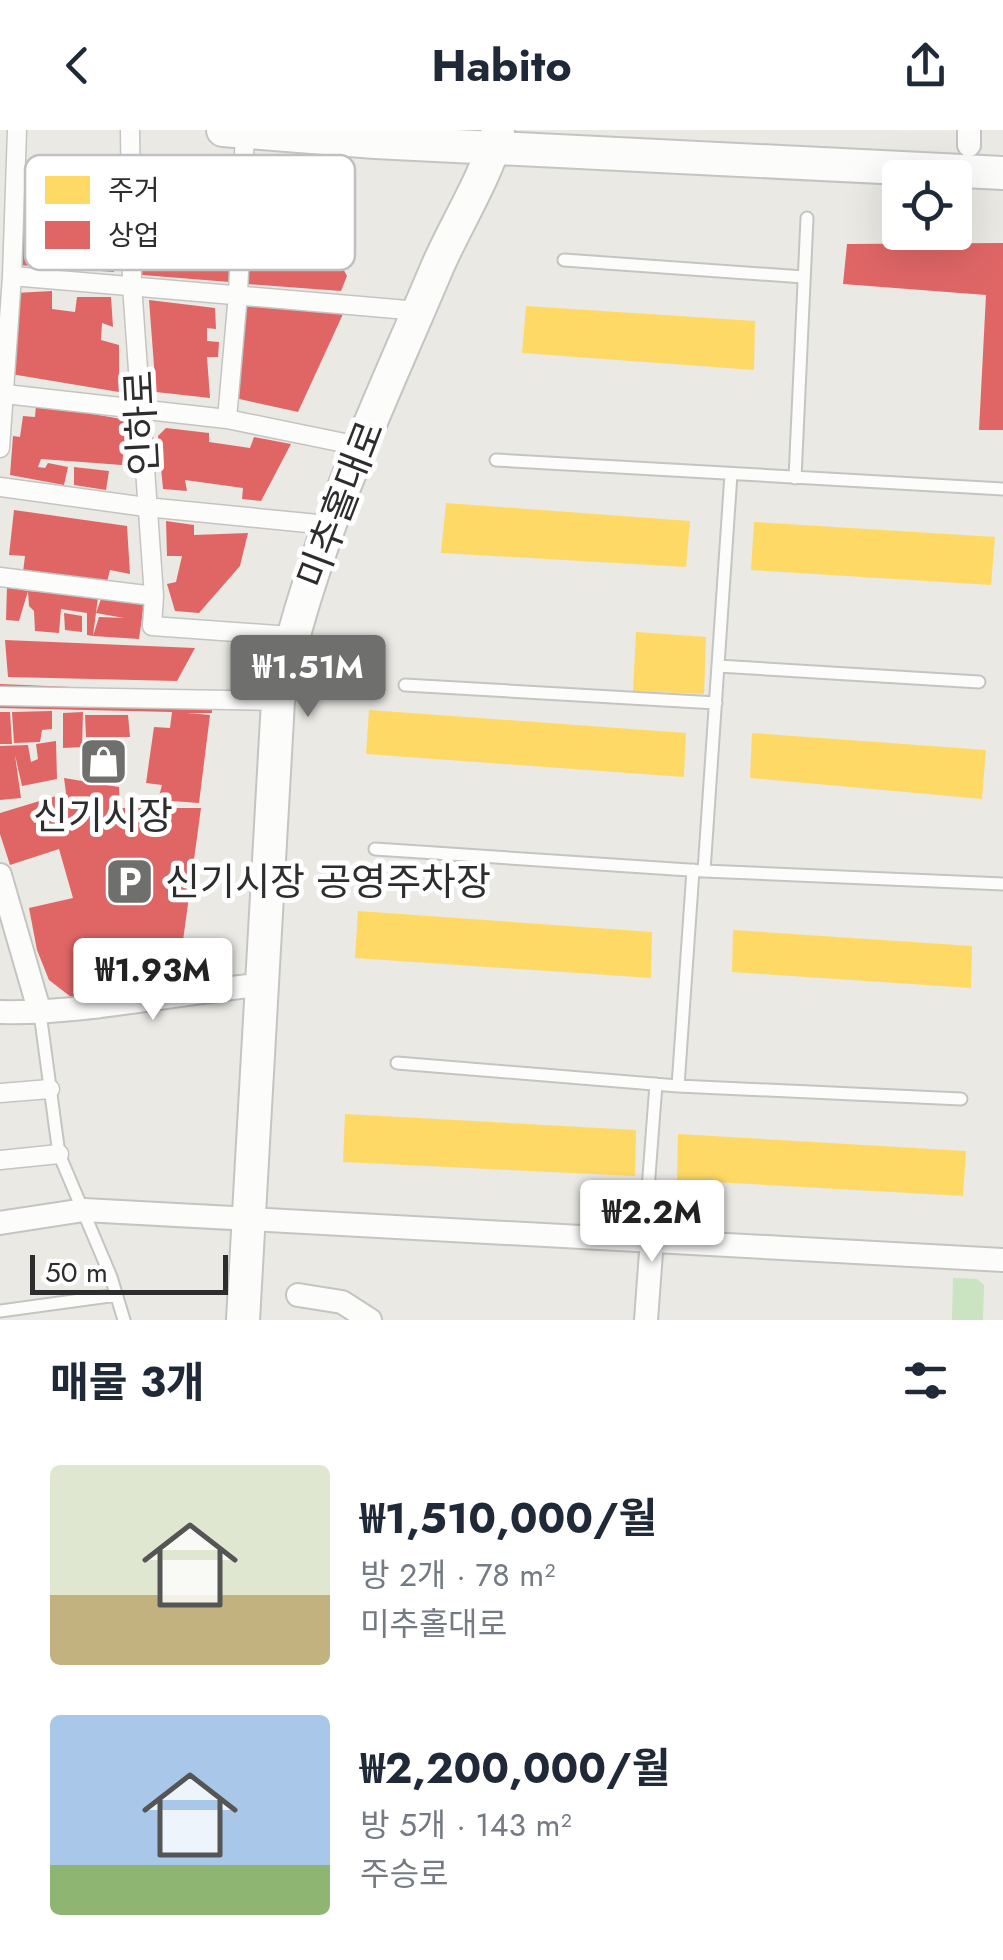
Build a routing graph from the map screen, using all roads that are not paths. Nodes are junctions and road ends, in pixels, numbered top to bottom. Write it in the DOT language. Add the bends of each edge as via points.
graph roads {
  1 [pos="16,130"];
  2 [pos="130,130"];
  3 [pos="234,131"];
  4 [pos="496,138"];
  5 [pos="130,155"];
  6 [pos="1003,173"];
  7 [pos="807,218"];
  8 [pos="564,260"];
  9 [pos="132,270"];
  10 [pos="237,270"];
  11 [pos="12,276"];
  12 [pos="804,277"];
  13 [pos="132,285"];
  14 [pos="238,294"];
  15 [pos="418,312"];
  16 [pos="2,394"];
  17 [pos="141,407"];
  18 [pos="227,418"];
  19 [pos="359,446"];
  20 [pos="0,448"];
  21 [pos="496,460"];
  22 [pos="731,474"];
  23 [pos="795,478"];
  24 [pos="0,487"];
  25 [pos="1003,489"];
  26 [pos="146,506"];
  27 [pos="328,525"];
  28 [pos="0,577"];
  29 [pos="154,596"];
  30 [pos="292,636"];
  31 [pos="718,666"];
  32 [pos="979,682"];
  33 [pos="405,684"];
  34 [pos="0,696"];
  35 [pos="278,701"];
  36 [pos="716,702"];
  37 [pos="375,849"];
  38 [pos="699,870"];
  39 [pos="0,875"];
  40 [pos="1003,884"];
  41 [pos="260,985"];
  42 [pos="0,1012"];
  43 [pos="40,1013"];
  44 [pos="397,1063"];
  45 [pos="656,1084"];
  46 [pos="678,1086"];
  47 [pos="50,1089"];
  48 [pos="0,1093"];
  49 [pos="961,1100"];
  50 [pos="59,1154"];
  51 [pos="0,1160"];
  52 [pos="648,1202"];
  53 [pos="84,1210"];
  54 [pos="249,1219"];
  55 [pos="0,1223"];
  56 [pos="652,1238"];
  57 [pos="1003,1260"];
  58 [pos="117,1296"];
  59 [pos="298,1296"];
  60 [pos="0,1311"];
  61 [pos="124,1320"];
  62 [pos="243,1320"];
  63 [pos="370,1320"];
  64 [pos="646,1320"];
  1 -- 11 [label="street"];
  2 -- 5 [label="street, 인하로"];
  3 -- 4 [label="main road" via="375,142"];
  4 -- 6 [label="main road"];
  4 -- 15 [label="main road, 미추홀대로"];
  7 -- 12 [label="lane"];
  8 -- 12 [label="lane"];
  9 -- 13 [label="street, 인하로"];
  10 -- 14 [label="street"];
  11 -- 13 [label="street"];
  11 -- 16 [label="street"];
  12 -- 23 [label="lane"];
  13 -- 14 [label="street"];
  13 -- 17 [label="street, 인하로"];
  14 -- 15 [label="street"];
  14 -- 18 [label="street"];
  15 -- 19 [label="main road, 미추홀대로"];
  16 -- 17 [label="street"];
  16 -- 20 [label="street"];
  17 -- 18 [label="street"];
  17 -- 26 [label="street, 인하로"];
  18 -- 19 [label="street"];
  19 -- 27 [label="main road, 미추홀대로"];
  21 -- 22 [label="lane"];
  22 -- 23 [label="lane"];
  22 -- 31 [label="lane"];
  23 -- 25 [label="lane"];
  24 -- 26 [label="street"];
  26 -- 27 [label="street"];
  26 -- 29 [label="street, 인하로"];
  27 -- 30 [label="main road, 미추홀대로"];
  28 -- 29 [label="street"];
  29 -- 30 [label="street, 인하로" via="152,626"];
  30 -- 35 [label="main road, 미추홀대로"];
  31 -- 32 [label="lane"];
  31 -- 36 [label="lane"];
  33 -- 36 [label="lane"];
  34 -- 35 [label="street"];
  35 -- 41 [label="main road, 미추홀대로"];
  36 -- 38 [label="lane"];
  37 -- 38 [label="lane"];
  38 -- 40 [label="lane"];
  38 -- 46 [label="lane"];
  39 -- 43 [label="street" via="15,945"];
  41 -- 43 [label="street"];
  41 -- 54 [label="main road, 미추홀대로"];
  42 -- 43 [label="street"];
  43 -- 47 [label="lane"];
  44 -- 45 [label="lane"];
  45 -- 46 [label="lane"];
  45 -- 52 [label="lane"];
  46 -- 49 [label="lane"];
  47 -- 48 [label="street"];
  47 -- 50 [label="lane"];
  50 -- 51 [label="street"];
  50 -- 53 [label="lane"];
  53 -- 54 [label="street"];
  53 -- 55 [label="street"];
  53 -- 58 [label="lane"];
  54 -- 56 [label="street"];
  54 -- 62 [label="main road, 미추홀대로"];
  56 -- 57 [label="street"];
  56 -- 64 [label="street"];
  58 -- 60 [label="lane"];
  58 -- 61 [label="lane"];
  59 -- 63 [label="street" via="342,1302"];
}
